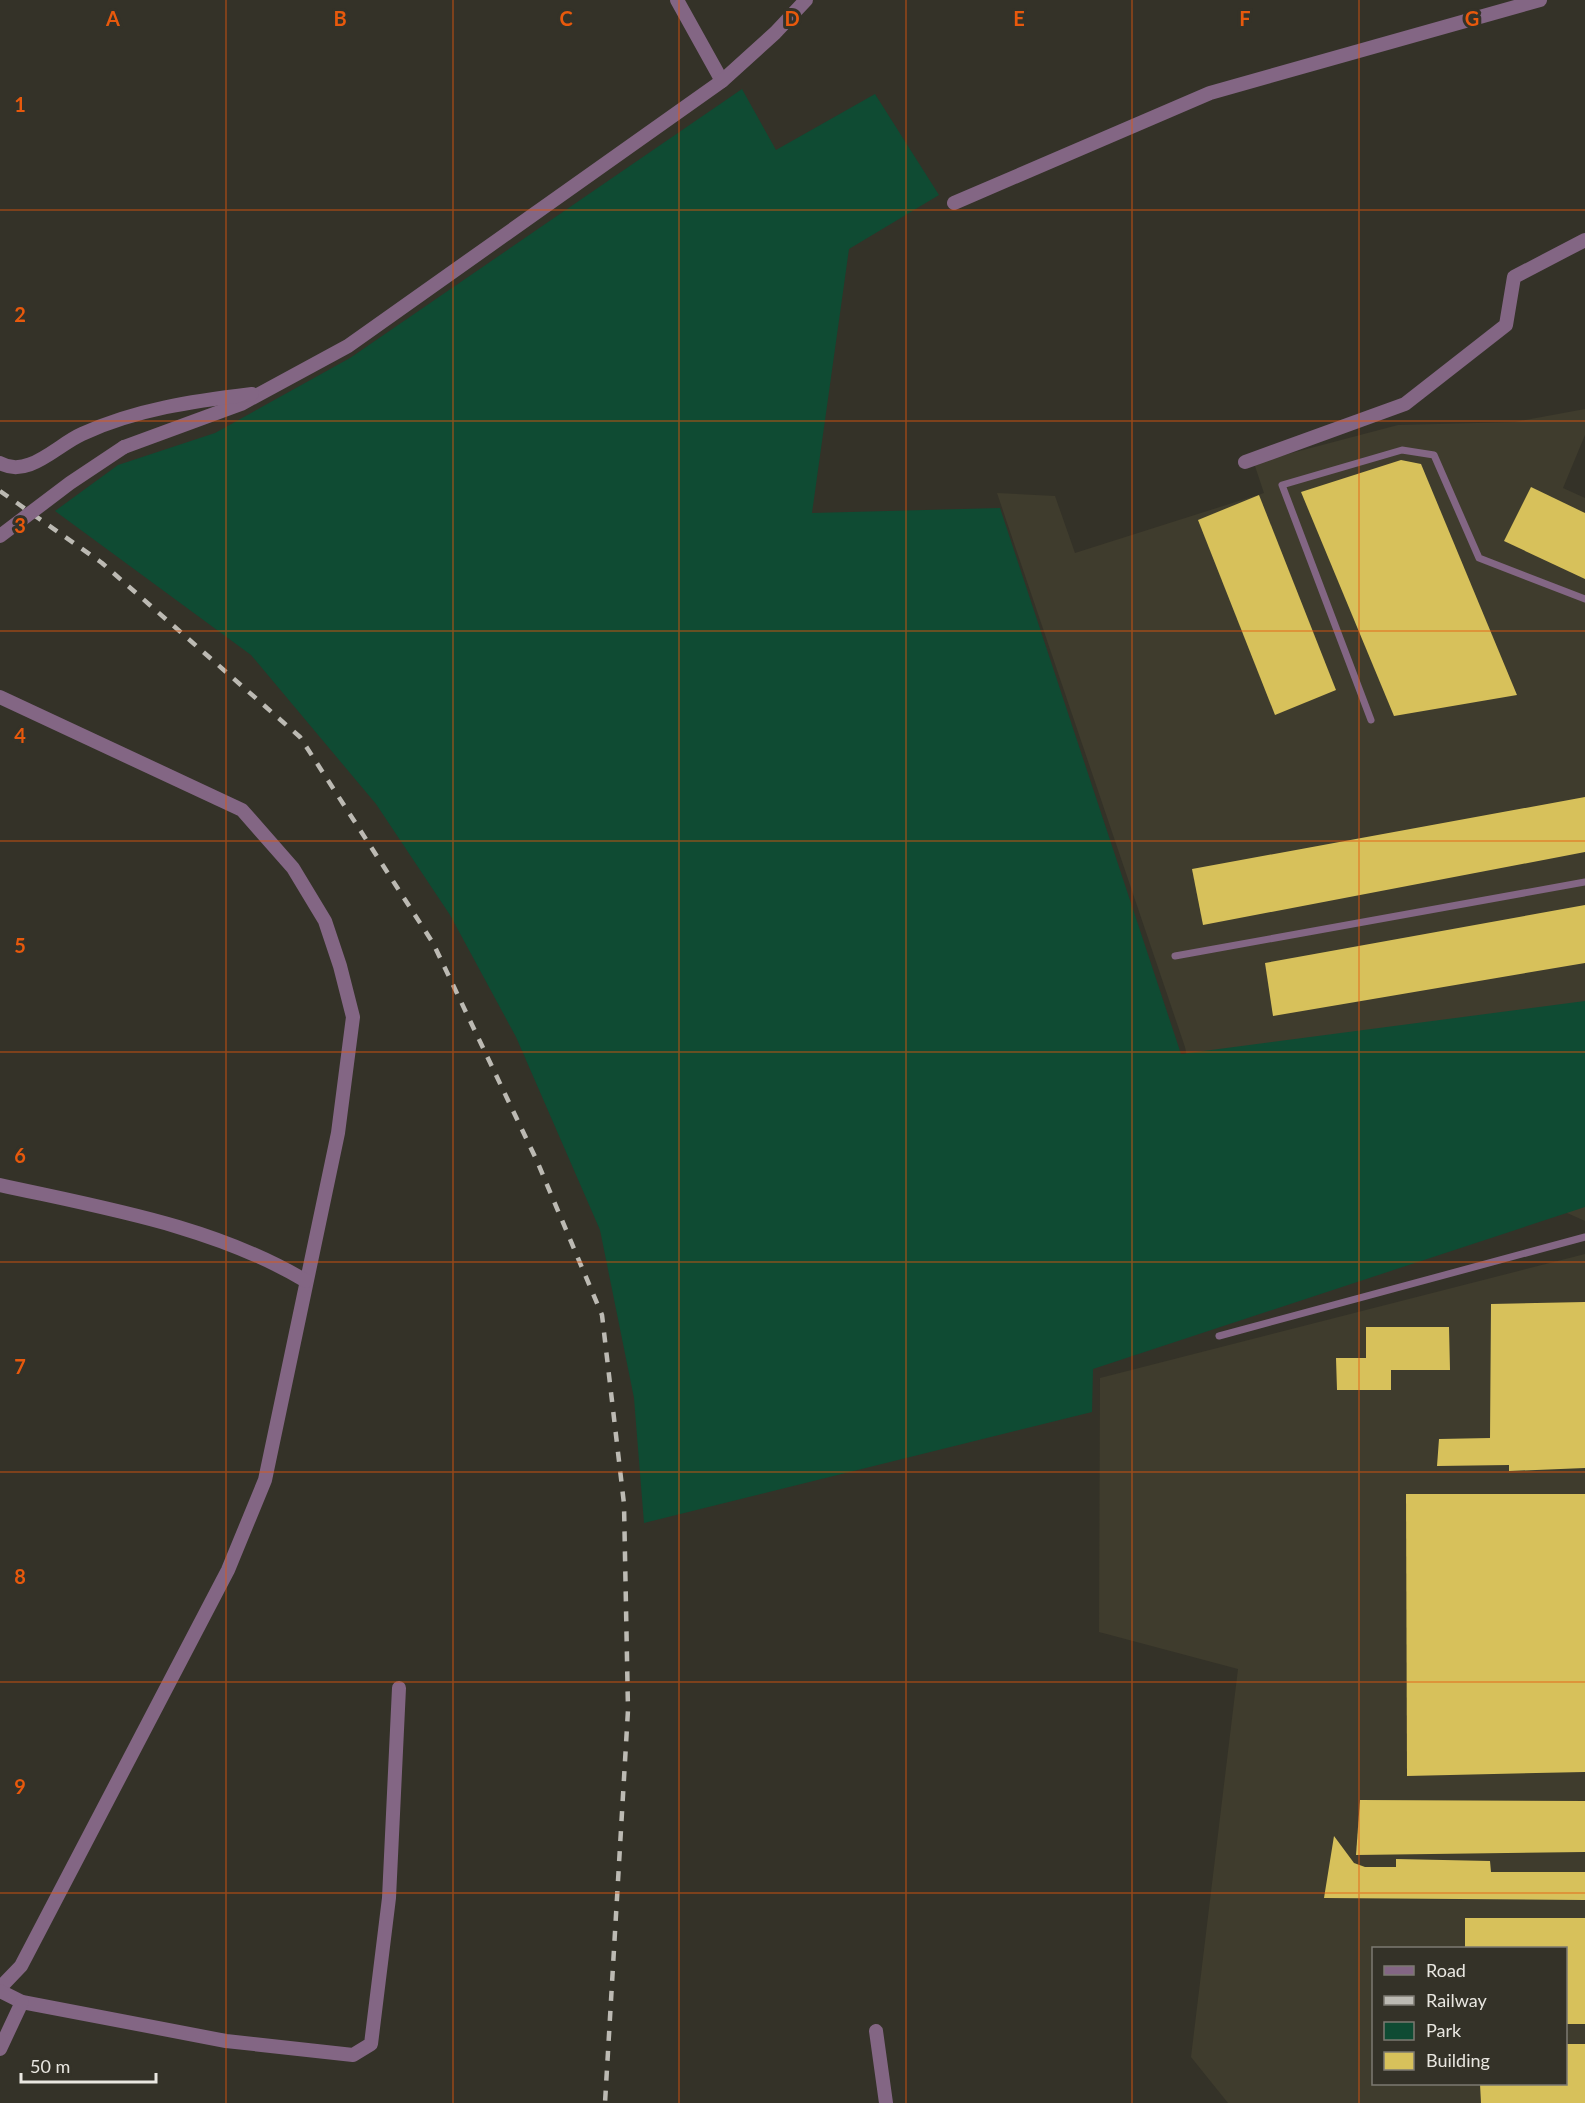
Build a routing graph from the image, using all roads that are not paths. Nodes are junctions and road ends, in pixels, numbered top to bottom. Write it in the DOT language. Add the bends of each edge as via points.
graph roads {
  1 [pos="677,0"];
  2 [pos="806,0"];
  3 [pos="1540,0"];
  4 [pos="722,81"];
  5 [pos="954,203"];
  6 [pos="1585,240"];
  7 [pos="264,392"];
  8 [pos="1245,462"];
  9 [pos="0,463"];
  10 [pos="0,536"];
  11 [pos="1585,599"];
  12 [pos="0,697"];
  13 [pos="1371,720"];
  14 [pos="1585,882"];
  15 [pos="1175,956"];
  16 [pos="0,1185"];
  17 [pos="1585,1237"];
  18 [pos="306,1281"];
  19 [pos="1219,1336"];
  20 [pos="399,1688"];
  21 [pos="0,1990"];
  22 [pos="22,2002"];
  23 [pos="876,2031"];
  24 [pos="0,2049"];
  25 [pos="886,2103"];
  1 -- 4 [label="street"];
  2 -- 4 [label="street"];
  3 -- 5 [label="street" via="1210,93"];
  4 -- 7 [label="street" via="348,346"];
  6 -- 8 [label="street" via="1514,277 1506,326 1405,404"];
  7 -- 9 [label="street" via="174,404 82,434 27,467"];
  7 -- 10 [label="street, bridge" via="195,423 124,447"];
  11 -- 13 [label="lane" via="1479,558 1434,455 1402,450 1282,485"];
  12 -- 18 [label="street" via="242,810 293,868 325,921 353,1017 338,1133"];
  14 -- 15 [label="lane"];
  16 -- 18 [label="street" via="131,1214 198,1234 269,1259"];
  17 -- 19 [label="lane"];
  18 -- 21 [label="street" via="265,1480 251,1518 228,1570 21,1966"];
  20 -- 22 [label="street" via="389,1898 371,2044 353,2055 226,2041"];
  21 -- 22 [label="street"];
  22 -- 24 [label="street"];
  23 -- 25 [label="street"];
}
